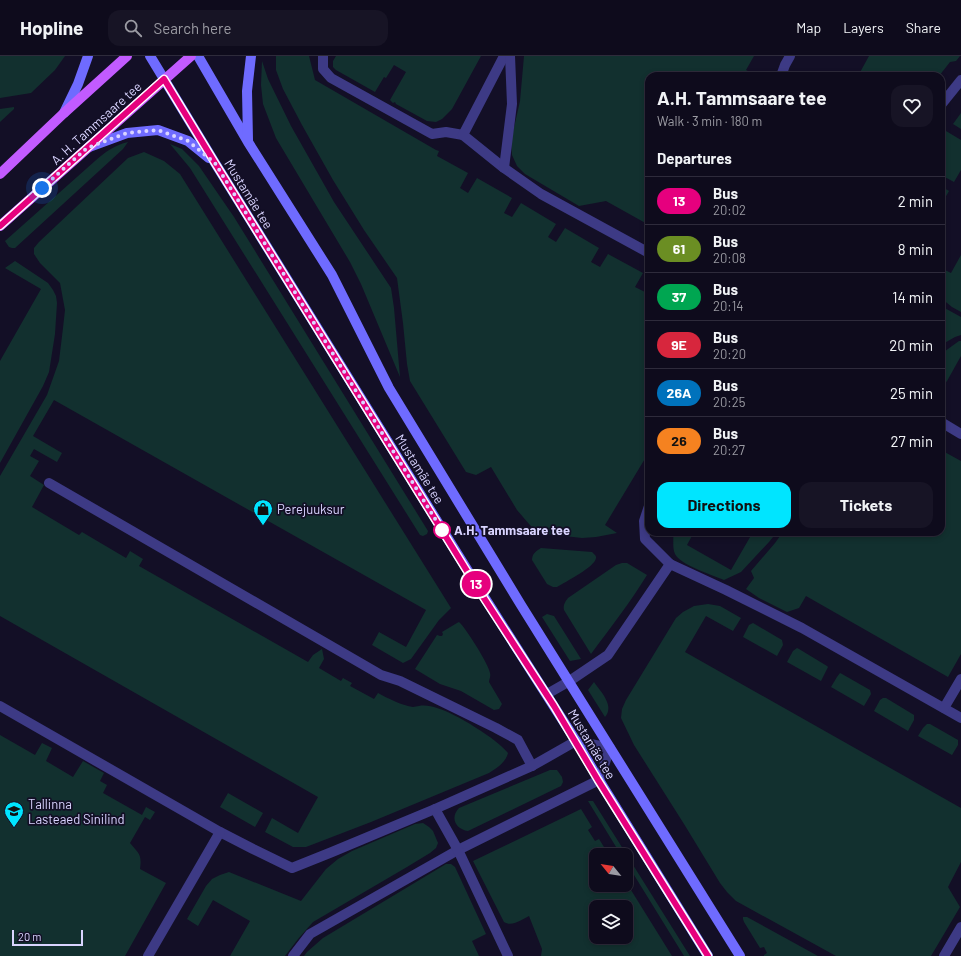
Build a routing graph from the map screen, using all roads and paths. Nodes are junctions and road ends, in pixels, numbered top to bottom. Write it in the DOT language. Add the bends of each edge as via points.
graph roads {
  1 [pos="88,56"];
  2 [pos="126,56"];
  3 [pos="150,56"];
  4 [pos="191,56"];
  5 [pos="198,56"];
  6 [pos="251,56"];
  7 [pos="324,56"];
  8 [pos="504,56"];
  9 [pos="510,56"];
  10 [pos="790,56"];
  11 [pos="782,72"];
  12 [pos="164,79"];
  13 [pos="961,80"];
  14 [pos="945,100"];
  15 [pos="64,113"];
  16 [pos="463,136"];
  17 [pos="248,142"];
  18 [pos="87,148"];
  19 [pos="215,163"];
  20 [pos="504,168"];
  21 [pos="0,174"];
  22 [pos="0,226"];
  23 [pos="645,251"];
  24 [pos="945,424"];
  25 [pos="961,434"];
  26 [pos="49,483"];
  27 [pos="645,518"];
  28 [pos="670,564"];
  29 [pos="961,679"];
  30 [pos="568,682"];
  31 [pos="547,694"];
  32 [pos="0,706"];
  33 [pos="944,708"];
  34 [pos="961,718"];
  35 [pos="576,741"];
  36 [pos="610,748"];
  37 [pos="532,766"];
  38 [pos="598,780"];
  39 [pos="435,809"];
  40 [pos="220,832"];
  41 [pos="458,850"];
  42 [pos="961,927"];
  43 [pos="148,956"];
  44 [pos="293,956"];
  45 [pos="508,956"];
  46 [pos="708,956"];
  47 [pos="740,956"];
  48 [pos="944,956"];
  1 -- 15 [label="main road"];
  2 -- 15 [label="main road"];
  3 -- 12 [label="main road, Mustamäe tee"];
  4 -- 12 [label="main road, A. H. Tammsaare tee"];
  5 -- 17 [label="main road, Mustamäe tee"];
  6 -- 17 [label="main road" via="247,91"];
  7 -- 16 [label="street" via="323,69 331,78 432,134 446,132"];
  8 -- 16 [label="street"];
  9 -- 20 [label="street" via="512,104"];
  10 -- 11 [label="street"];
  12 -- 18 [label="main road, A. H. Tammsaare tee"];
  12 -- 19 [label="main road, Mustamäe tee"];
  13 -- 14 [label="street"];
  15 -- 21 [label="main road"];
  16 -- 20 [label="street"];
  17 -- 30 [label="main road, Mustamäe tee" via="332,275 389,388"];
  18 -- 19 [label="main road" via="127,133 158,130 188,141"];
  18 -- 22 [label="main road, A. H. Tammsaare tee"];
  19 -- 31 [label="main road, Mustamäe tee" via="480,592"];
  20 -- 23 [label="street" via="541,194"];
  24 -- 25 [label="street"];
  26 -- 37 [label="street" via="381,675 400,681 518,740"];
  27 -- 28 [label="street" via="645,539"];
  28 -- 30 [label="street" via="608,655"];
  28 -- 33 [label="street" via="802,628"];
  29 -- 33 [label="street"];
  30 -- 31 [label="street"];
  30 -- 36 [label="main road, Mustamäe tee"];
  31 -- 35 [label="main road, Mustamäe tee"];
  32 -- 40 [label="street"];
  33 -- 34 [label="street"];
  35 -- 36 [label="street"];
  35 -- 37 [label="street"];
  35 -- 38 [label="main road, Mustamäe tee"];
  36 -- 38 [label="street"];
  36 -- 47 [label="main road, Mustamäe tee"];
  37 -- 39 [label="street"];
  38 -- 41 [label="street"];
  38 -- 46 [label="main road, Mustamäe tee"];
  39 -- 40 [label="street" via="292,868"];
  39 -- 41 [label="street"];
  40 -- 43 [label="street"];
  41 -- 44 [label="street" via="310,934"];
  41 -- 45 [label="street"];
  42 -- 48 [label="street"];
}
